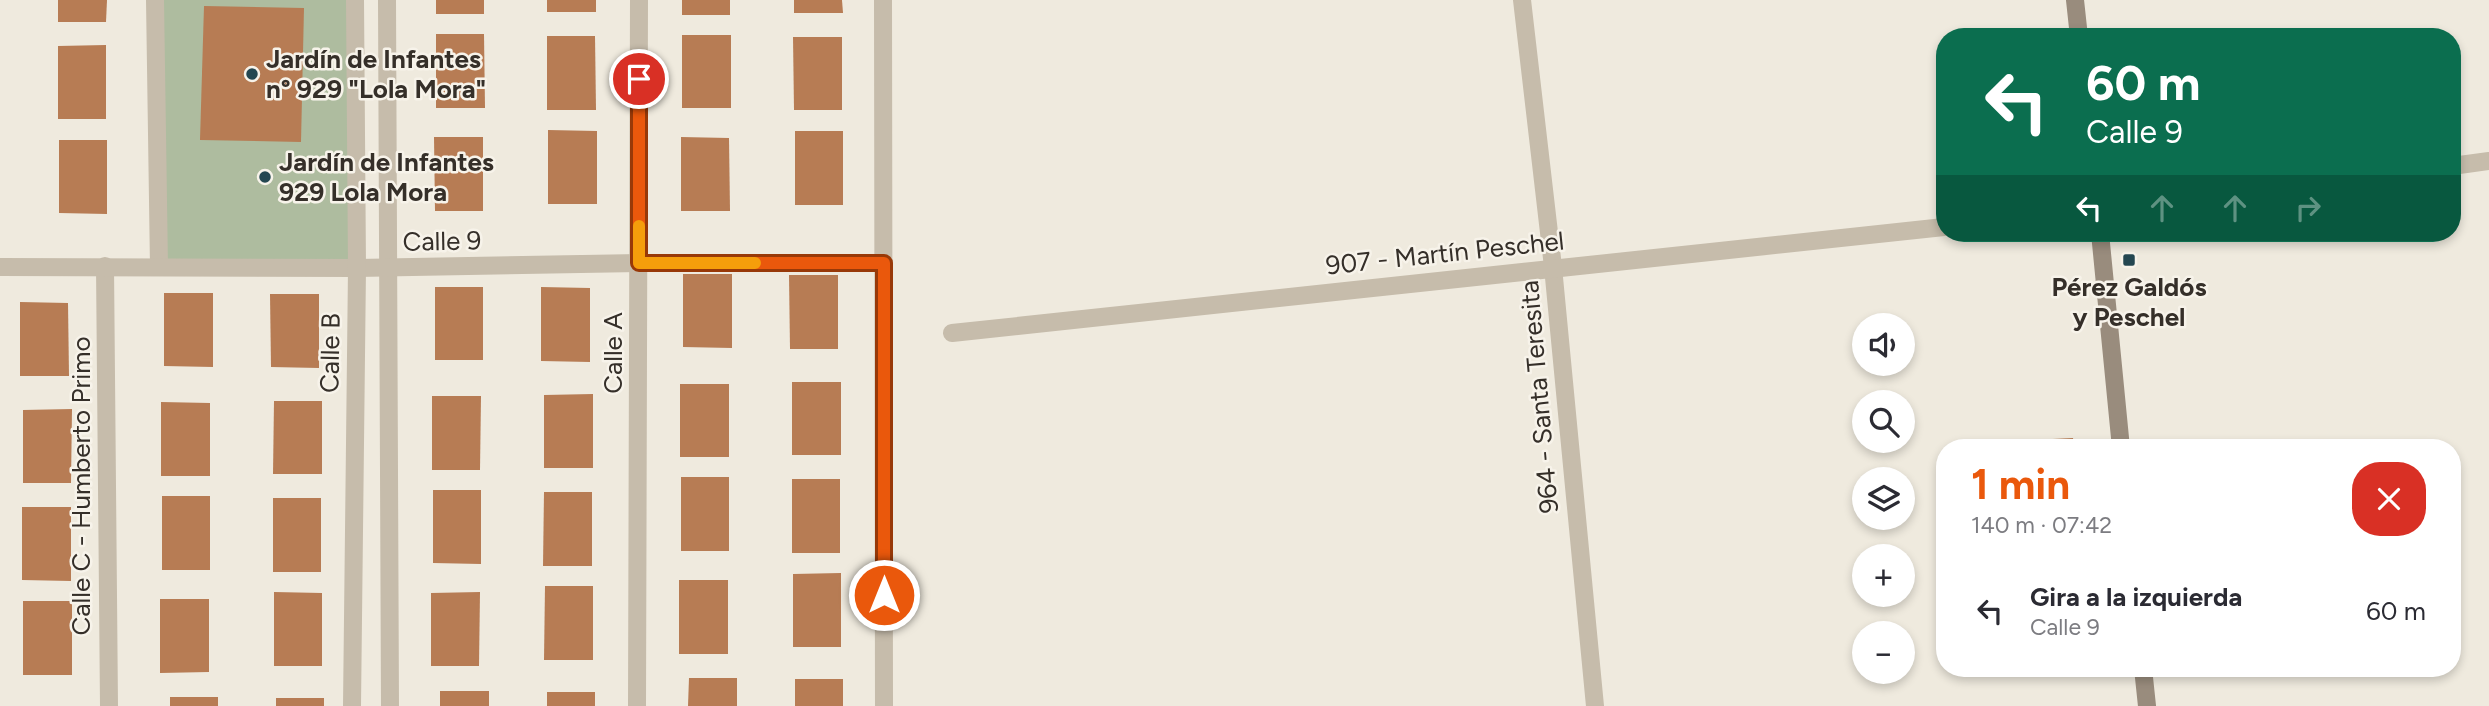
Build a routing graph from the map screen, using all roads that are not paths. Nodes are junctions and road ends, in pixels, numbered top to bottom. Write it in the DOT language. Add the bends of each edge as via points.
graph roads {
  1 [pos="155,0"];
  2 [pos="355,0"];
  3 [pos="387,0"];
  4 [pos="639,0"];
  5 [pos="883,0"];
  6 [pos="1522,0"];
  7 [pos="2075,0"];
  8 [pos="2078,28"];
  9 [pos="2489,161"];
  10 [pos="2461,165"];
  11 [pos="1936,229"];
  12 [pos="2101,242"];
  13 [pos="639,263"];
  14 [pos="884,263"];
  15 [pos="105,266"];
  16 [pos="0,267"];
  17 [pos="159,267"];
  18 [pos="1553,267"];
  19 [pos="357,268"];
  20 [pos="390,268"];
  21 [pos="951,333"];
  22 [pos="2120,439"];
  23 [pos="2144,677"];
  24 [pos="109,706"];
  25 [pos="352,706"];
  26 [pos="390,706"];
  27 [pos="637,706"];
  28 [pos="884,706"];
  29 [pos="1595,706"];
  30 [pos="2147,706"];
  1 -- 17 [label="street"];
  2 -- 19 [label="street, Calle B"];
  3 -- 20 [label="street"];
  4 -- 13 [label="street, Calle A"];
  5 -- 14 [label="street"];
  6 -- 18 [label="street, 964 - Santa Teresita"];
  7 -- 8 [label="main road"];
  9 -- 10 [label="street"];
  11 -- 18 [label="street, 907 - Martín Peschel"];
  12 -- 22 [label="main road"];
  13 -- 14 [label="street, Calle 9"];
  13 -- 20 [label="street, Calle 9"];
  13 -- 27 [label="street, Calle A"];
  14 -- 28 [label="street"];
  15 -- 16 [label="street, Calle 9"];
  15 -- 17 [label="street, Calle 9"];
  15 -- 24 [label="street, Calle C - Humberto Primo"];
  17 -- 19 [label="street, Calle 9"];
  18 -- 21 [label="street, 907 - Martín Peschel"];
  18 -- 29 [label="street, 964 - Santa Teresita"];
  19 -- 20 [label="street, Calle 9"];
  19 -- 25 [label="street, Calle B"];
  20 -- 26 [label="street"];
  23 -- 30 [label="main road"];
}
